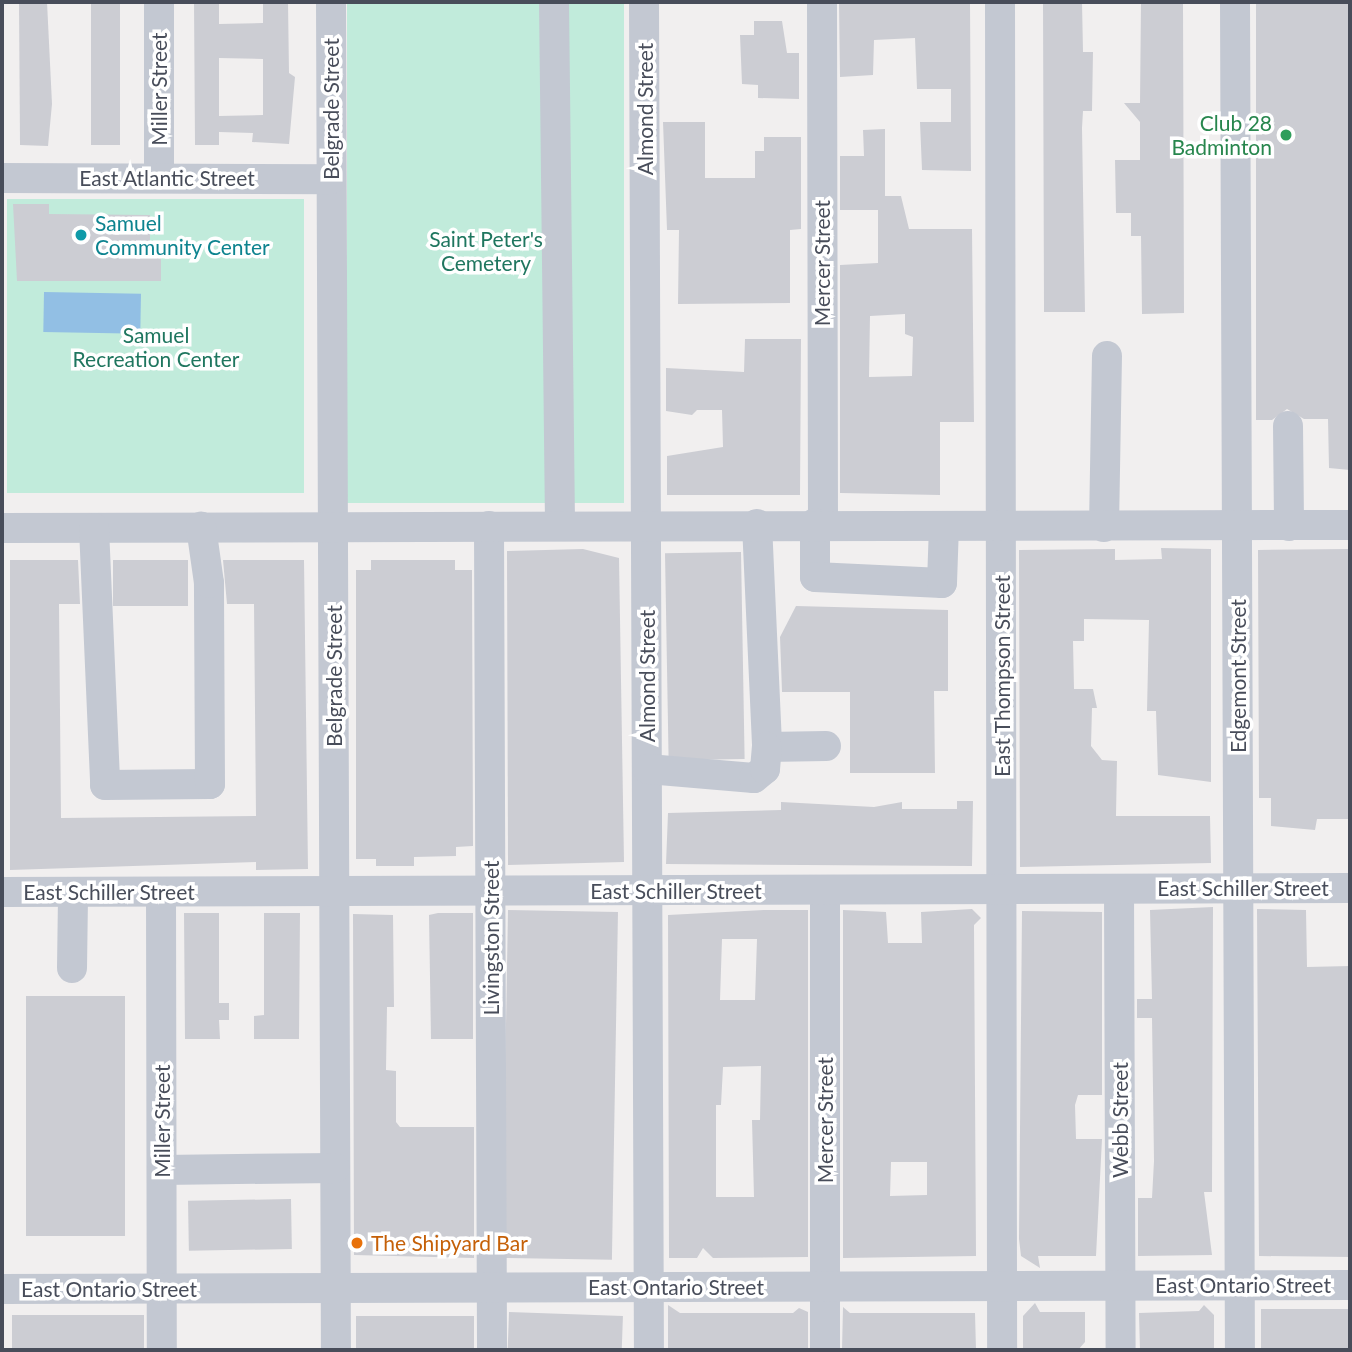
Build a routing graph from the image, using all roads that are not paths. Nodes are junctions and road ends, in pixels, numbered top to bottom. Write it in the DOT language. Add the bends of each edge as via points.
graph roads {
  1 [pos="159,2"];
  2 [pos="331,2"];
  3 [pos="554,2"];
  4 [pos="644,2"];
  5 [pos="822,2"];
  6 [pos="1000,2"];
  7 [pos="1236,2"];
  8 [pos="159,176"];
  9 [pos="2,178"];
  10 [pos="331,179"];
  11 [pos="1107,356"];
  12 [pos="1287,426"];
  13 [pos="819,523"];
  14 [pos="646,524"];
  15 [pos="757,524"];
  16 [pos="1350,525"];
  17 [pos="489,526"];
  18 [pos="560,526"];
  19 [pos="944,526"];
  20 [pos="1289,526"];
  21 [pos="201,527"];
  22 [pos="334,527"];
  23 [pos="1002,527"];
  24 [pos="1104,527"];
  25 [pos="1237,527"];
  26 [pos="2,528"];
  27 [pos="94,528"];
  28 [pos="826,746"];
  29 [pos="767,747"];
  30 [pos="648,769"];
  31 [pos="1002,888"];
  32 [pos="1240,888"];
  33 [pos="1350,888"];
  34 [pos="1119,889"];
  35 [pos="334,890"];
  36 [pos="825,890"];
  37 [pos="491,891"];
  38 [pos="648,891"];
  39 [pos="2,892"];
  40 [pos="73,892"];
  41 [pos="161,892"];
  42 [pos="72,968"];
  43 [pos="335,1168"];
  44 [pos="162,1170"];
  45 [pos="1240,1285"];
  46 [pos="1350,1285"];
  47 [pos="1002,1286"];
  48 [pos="1121,1286"];
  49 [pos="336,1287"];
  50 [pos="825,1287"];
  51 [pos="492,1288"];
  52 [pos="649,1288"];
  53 [pos="2,1289"];
  54 [pos="162,1289"];
  55 [pos="162,1350"];
  56 [pos="336,1350"];
  57 [pos="492,1350"];
  58 [pos="649,1350"];
  59 [pos="825,1350"];
  60 [pos="1002,1350"];
  61 [pos="1121,1350"];
  62 [pos="1240,1350"];
  1 -- 8 [label="street, Miller Street"];
  2 -- 10 [label="street, Belgrade Street"];
  3 -- 18 [label="street"];
  4 -- 14 [label="street, Almond Street"];
  5 -- 13 [label="street, Mercer Street"];
  6 -- 23 [label="street, East Thompson Street"];
  7 -- 25 [label="street, Edgemont Street"];
  8 -- 9 [label="street, East Atlantic Street"];
  8 -- 10 [label="street, East Atlantic Street"];
  10 -- 22 [label="street, Belgrade Street"];
  11 -- 24 [label="street"];
  12 -- 20 [label="street"];
  13 -- 15 [label="street"];
  13 -- 19 [label="street"];
  13 -- 19 [label="street, Mercer Street" via="815,577 942,583"];
  14 -- 15 [label="street"];
  14 -- 18 [label="street"];
  14 -- 30 [label="street, Almond Street"];
  15 -- 29 [label="street"];
  16 -- 20 [label="street"];
  17 -- 18 [label="street"];
  17 -- 22 [label="street"];
  17 -- 37 [label="street, Livingston Street"];
  19 -- 23 [label="street"];
  20 -- 25 [label="street"];
  21 -- 22 [label="street"];
  21 -- 27 [label="street"];
  21 -- 27 [label="street" via="209,583 210,785 105,785"];
  22 -- 35 [label="street, Belgrade Street"];
  23 -- 24 [label="street"];
  23 -- 31 [label="street, East Thompson Street"];
  24 -- 25 [label="street"];
  25 -- 32 [label="street, Edgemont Street"];
  26 -- 27 [label="street"];
  28 -- 29 [label="street"];
  29 -- 30 [label="street" via="765,769 754,778"];
  30 -- 38 [label="street, Almond Street"];
  31 -- 34 [label="street, East Schiller Street"];
  31 -- 36 [label="street, East Schiller Street"];
  31 -- 47 [label="street, East Thompson Street"];
  32 -- 33 [label="street, East Schiller Street"];
  32 -- 34 [label="street, East Schiller Street"];
  32 -- 45 [label="street, Edgemont Street"];
  34 -- 48 [label="street, Webb Street"];
  35 -- 37 [label="street, East Schiller Street"];
  35 -- 41 [label="street, East Schiller Street"];
  35 -- 43 [label="street, Belgrade Street"];
  36 -- 38 [label="street, East Schiller Street"];
  36 -- 50 [label="street, Mercer Street"];
  37 -- 38 [label="street, East Schiller Street"];
  37 -- 51 [label="street, Livingston Street"];
  38 -- 52 [label="street, Almond Street"];
  39 -- 40 [label="street, East Schiller Street"];
  40 -- 41 [label="street, East Schiller Street"];
  40 -- 42 [label="street"];
  41 -- 44 [label="street, Miller Street"];
  43 -- 44 [label="street"];
  43 -- 49 [label="street, Belgrade Street"];
  44 -- 54 [label="street, Miller Street"];
  45 -- 46 [label="street, East Ontario Street"];
  45 -- 48 [label="street, East Ontario Street"];
  45 -- 62 [label="street, Edgemont Street"];
  47 -- 48 [label="street, East Ontario Street"];
  47 -- 50 [label="street, East Ontario Street"];
  47 -- 60 [label="street, East Thompson Street"];
  48 -- 61 [label="street, Webb Street"];
  49 -- 51 [label="street, East Ontario Street"];
  49 -- 54 [label="street, East Ontario Street"];
  49 -- 56 [label="street, Belgrade Street"];
  50 -- 52 [label="street, East Ontario Street"];
  50 -- 59 [label="street, Mercer Street"];
  51 -- 52 [label="street, East Ontario Street"];
  51 -- 57 [label="street, Livingston Street"];
  52 -- 58 [label="street, Almond Street"];
  53 -- 54 [label="street, East Ontario Street"];
  54 -- 55 [label="street, Miller Street"];
}
